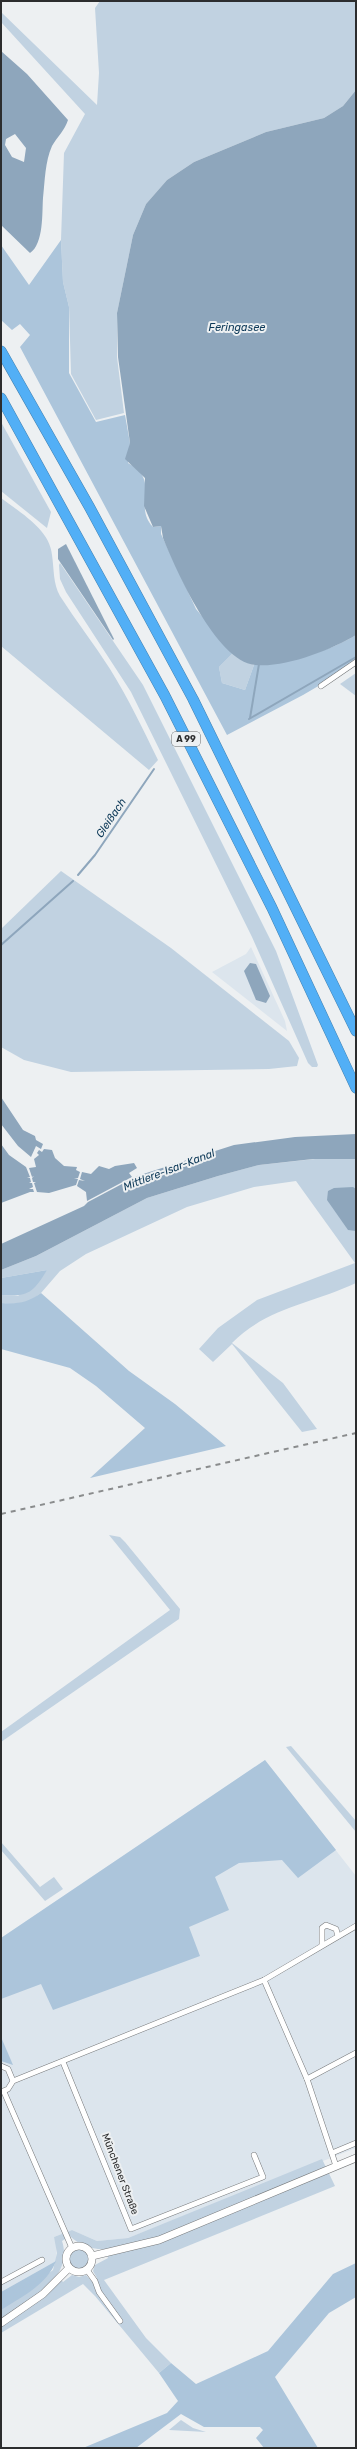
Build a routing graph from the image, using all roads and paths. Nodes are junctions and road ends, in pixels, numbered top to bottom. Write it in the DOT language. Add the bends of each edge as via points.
graph roads {
  1 [pos="1,351"];
  2 [pos="1,398"];
  3 [pos="356,662"];
  4 [pos="321,686"];
  5 [pos="356,1031"];
  6 [pos="356,1088"];
  7 [pos="356,1926"];
  8 [pos="338,1936"];
  9 [pos="322,1945"];
  10 [pos="264,1980"];
  11 [pos="356,2053"];
  12 [pos="63,2062"];
  13 [pos="1,2066"];
  14 [pos="307,2080"];
  15 [pos="13,2081"];
  16 [pos="2,2092"];
  17 [pos="356,2143"];
  18 [pos="332,2153"];
  19 [pos="254,2155"];
  20 [pos="356,2158"];
  21 [pos="336,2166"];
  22 [pos="72,2248"];
  23 [pos="92,2256"];
  24 [pos="42,2260"];
  25 [pos="69,2268"];
  26 [pos="87,2270"];
  27 [pos="1,2282"];
  28 [pos="120,2321"];
  29 [pos="1,2323"];
  1 -- 5 [label="highway, A 99" via="90,508 193,699"];
  2 -- 6 [label="highway, A 99" via="164,696 272,908"];
  3 -- 4 [label="street"];
  7 -- 8 [label="street"];
  8 -- 9 [label="street"];
  8 -- 9 [label="street" via="336,1929 326,1925 322,1928"];
  9 -- 10 [label="street"];
  10 -- 12 [label="street"];
  10 -- 14 [label="street"];
  11 -- 14 [label="street"];
  12 -- 15 [label="street"];
  12 -- 19 [label="street, Münchener Straße" via="130,2228 263,2177"];
  13 -- 15 [label="street" via="8,2069"];
  14 -- 18 [label="street"];
  15 -- 16 [label="street" via="8,2089"];
  16 -- 22 [label="street"];
  17 -- 18 [label="street"];
  18 -- 21 [label="street"];
  20 -- 21 [label="main road"];
  21 -- 23 [label="main road" via="159,2240"];
  22 -- 23 [label="main road" via="83,2246"];
  22 -- 25 [label="main road" via="66,2257"];
  23 -- 26 [label="main road" via="92,2262"];
  24 -- 27 [label="street"];
  25 -- 26 [label="main road" via="78,2272"];
  25 -- 29 [label="main road" via="43,2294"];
  26 -- 28 [label="street"];
}
